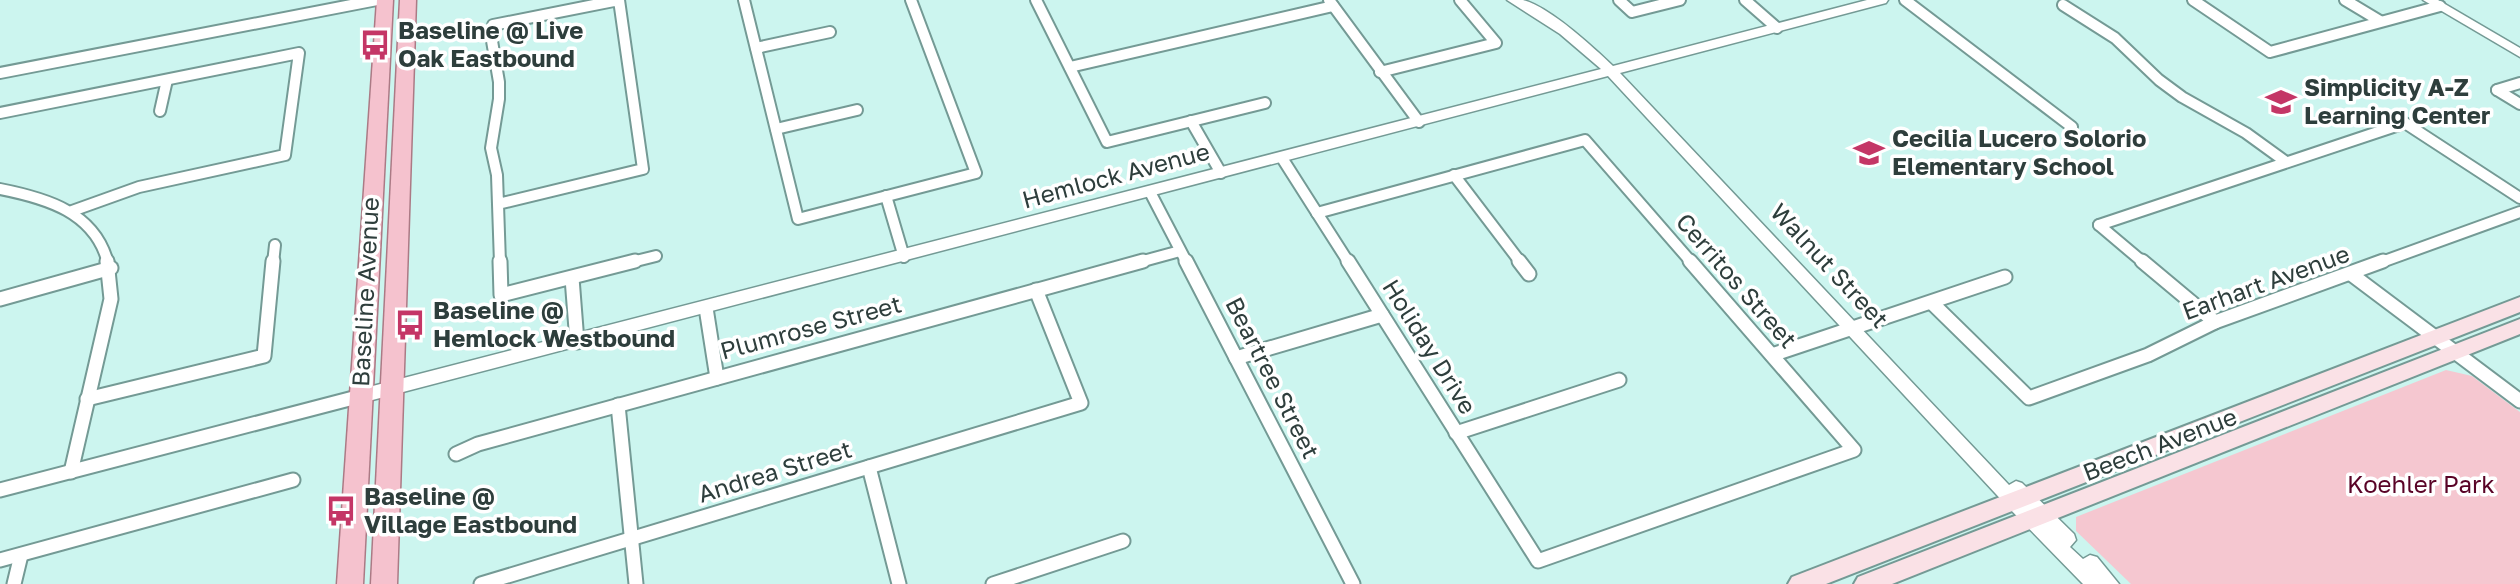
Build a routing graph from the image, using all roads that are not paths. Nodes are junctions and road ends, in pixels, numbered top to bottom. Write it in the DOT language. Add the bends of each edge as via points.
graph roads {
  1 [pos="377,0"];
  2 [pos="385,0"];
  3 [pos="408,0"];
  4 [pos="555,0"];
  5 [pos="619,0"];
  6 [pos="744,0"];
  7 [pos="911,0"];
  8 [pos="1037,0"];
  9 [pos="1460,0"];
  10 [pos="1513,0"];
  11 [pos="1529,0"];
  12 [pos="1619,0"];
  13 [pos="1680,0"];
  14 [pos="1745,0"];
  15 [pos="1882,0"];
  16 [pos="1905,0"];
  17 [pos="2193,0"];
  18 [pos="2345,0"];
  19 [pos="2439,2"];
  20 [pos="1331,3"];
  21 [pos="2063,5"];
  22 [pos="555,12"];
  23 [pos="2380,21"];
  24 [pos="1777,28"];
  25 [pos="830,32"];
  26 [pos="2520,43"];
  27 [pos="756,48"];
  28 [pos="2520,53"];
  29 [pos="1070,67"];
  30 [pos="1616,70"];
  31 [pos="1380,72"];
  32 [pos="0,73"];
  33 [pos="167,80"];
  34 [pos="2520,83"];
  35 [pos="1265,103"];
  36 [pos="2520,104"];
  37 [pos="857,110"];
  38 [pos="160,111"];
  39 [pos="0,113"];
  40 [pos="1191,121"];
  41 [pos="1419,122"];
  42 [pos="2072,127"];
  43 [pos="776,129"];
  44 [pos="1282,158"];
  45 [pos="2286,162"];
  46 [pos="1221,173"];
  47 [pos="1454,176"];
  48 [pos="0,188"];
  49 [pos="1150,192"];
  50 [pos="886,197"];
  51 [pos="2520,198"];
  52 [pos="498,204"];
  53 [pos="72,211"];
  54 [pos="2520,212"];
  55 [pos="1317,213"];
  56 [pos="275,245"];
  57 [pos="1180,251"];
  58 [pos="656,256"];
  59 [pos="904,257"];
  60 [pos="111,268"];
  61 [pos="1529,274"];
  62 [pos="2351,274"];
  63 [pos="2005,277"];
  64 [pos="572,278"];
  65 [pos="1036,290"];
  66 [pos="0,299"];
  67 [pos="1932,303"];
  68 [pos="2520,304"];
  69 [pos="706,308"];
  70 [pos="1382,315"];
  71 [pos="2215,322"];
  72 [pos="2520,326"];
  73 [pos="1859,328"];
  74 [pos="2435,338"];
  75 [pos="577,342"];
  76 [pos="2455,352"];
  77 [pos="1772,355"];
  78 [pos="1236,358"];
  79 [pos="717,378"];
  80 [pos="1619,380"];
  81 [pos="392,388"];
  82 [pos="361,396"];
  83 [pos="88,399"];
  84 [pos="2520,401"];
  85 [pos="618,405"];
  86 [pos="1456,433"];
  87 [pos="456,454"];
  88 [pos="869,467"];
  89 [pos="71,472"];
  90 [pos="293,480"];
  91 [pos="0,491"];
  92 [pos="2028,508"];
  93 [pos="631,539"];
  94 [pos="1123,541"];
  95 [pos="21,555"];
  96 [pos="0,561"];
  97 [pos="1538,561"];
  98 [pos="14,584"];
  99 [pos="350,584"];
  100 [pos="384,584"];
  101 [pos="481,584"];
  102 [pos="636,584"];
  103 [pos="899,584"];
  104 [pos="993,584"];
  105 [pos="1353,584"];
  106 [pos="1800,584"];
  107 [pos="1866,584"];
  108 [pos="2095,584"];
  109 [pos="2110,584"];
  1 -- 32 [label="street"];
  2 -- 82 [label="main road, Baseline Avenue"];
  3 -- 81 [label="main road, Baseline Avenue"];
  4 -- 22 [label="street"];
  5 -- 22 [label="street"];
  5 -- 52 [label="street" via="643,169"];
  6 -- 27 [label="street"];
  7 -- 50 [label="street" via="976,173"];
  8 -- 29 [label="street"];
  9 -- 31 [label="street" via="1496,43"];
  10 -- 30 [label="street, Walnut Street" via="1545,17"];
  11 -- 30 [label="street" via="1561,19"];
  12 -- 13 [label="street" via="1632,12"];
  14 -- 24 [label="street"];
  15 -- 24 [label="street, Hemlock Avenue"];
  16 -- 42 [label="street" via="2020,83"];
  17 -- 23 [label="street" via="2270,52"];
  18 -- 23 [label="street"];
  19 -- 23 [label="street" via="2400,19"];
  19 -- 26 [label="street"];
  19 -- 28 [label="street"];
  20 -- 29 [label="street"];
  20 -- 31 [label="street"];
  21 -- 45 [label="street" via="2115,38 2182,97"];
  22 -- 52 [label="street" via="493,25 499,90 491,148"];
  24 -- 30 [label="street, Hemlock Avenue"];
  25 -- 27 [label="street"];
  27 -- 43 [label="street"];
  29 -- 40 [label="street" via="1107,142"];
  30 -- 41 [label="street, Hemlock Avenue"];
  30 -- 73 [label="street, Walnut Street"];
  31 -- 41 [label="street"];
  33 -- 38 [label="street"];
  33 -- 39 [label="street"];
  33 -- 53 [label="street" via="299,53 285,155 139,187"];
  34 -- 36 [label="street" via="2497,90"];
  35 -- 40 [label="street"];
  37 -- 43 [label="street"];
  40 -- 46 [label="street"];
  41 -- 44 [label="street, Hemlock Avenue"];
  43 -- 50 [label="street" via="798,219"];
  44 -- 46 [label="street, Hemlock Avenue"];
  44 -- 55 [label="street, Holiday Drive"];
  45 -- 51 [label="street" via="2406,123"];
  45 -- 71 [label="street" via="2099,225"];
  46 -- 49 [label="street, Hemlock Avenue"];
  47 -- 55 [label="street"];
  47 -- 61 [label="street"];
  47 -- 77 [label="street, Cerritos Street" via="1585,140"];
  48 -- 53 [label="street"];
  49 -- 57 [label="street, Beartree Street"];
  49 -- 59 [label="street, Hemlock Avenue"];
  50 -- 59 [label="street"];
  52 -- 64 [label="street" via="502,295"];
  53 -- 60 [label="street" via="97,233"];
  54 -- 62 [label="street, Earhart Avenue"];
  55 -- 70 [label="street, Holiday Drive"];
  56 -- 83 [label="street" via="264,356"];
  57 -- 65 [label="street, Plumrose Street"];
  57 -- 78 [label="street, Beartree Street"];
  58 -- 64 [label="street"];
  59 -- 69 [label="street, Hemlock Avenue"];
  60 -- 66 [label="street"];
  60 -- 83 [label="street" via="111,299"];
  62 -- 71 [label="street, Earhart Avenue"];
  62 -- 74 [label="street"];
  63 -- 67 [label="street"];
  64 -- 75 [label="street"];
  65 -- 79 [label="street, Plumrose Street"];
  65 -- 88 [label="street, Andrea Street" via="1081,403"];
  67 -- 71 [label="street, Earhart Avenue" via="2029,398 2148,355"];
  67 -- 73 [label="street"];
  68 -- 74 [label="main road, Beech Avenue"];
  69 -- 75 [label="street, Hemlock Avenue"];
  69 -- 79 [label="street"];
  70 -- 78 [label="street"];
  70 -- 86 [label="street, Holiday Drive"];
  72 -- 76 [label="main road, Beech Avenue"];
  73 -- 77 [label="street"];
  73 -- 92 [label="street, Walnut Street"];
  74 -- 76 [label="street"];
  74 -- 92 [label="main road, Beech Avenue"];
  75 -- 81 [label="street, Hemlock Avenue"];
  76 -- 84 [label="street"];
  76 -- 92 [label="main road, Beech Avenue"];
  77 -- 97 [label="street, Cerritos Street" via="1854,450"];
  78 -- 105 [label="street, Beartree Street"];
  79 -- 85 [label="street, Plumrose Street"];
  80 -- 86 [label="street"];
  81 -- 82 [label="street, Hemlock Avenue"];
  81 -- 100 [label="main road, Baseline Avenue"];
  82 -- 89 [label="street"];
  82 -- 99 [label="main road, Baseline Avenue"];
  83 -- 89 [label="street"];
  85 -- 87 [label="street, Plumrose Street"];
  85 -- 93 [label="street"];
  86 -- 97 [label="street, Holiday Drive"];
  88 -- 93 [label="street, Andrea Street"];
  88 -- 103 [label="street"];
  89 -- 91 [label="street"];
  90 -- 95 [label="street"];
  92 -- 106 [label="main road, Beech Avenue"];
  92 -- 107 [label="main road, Beech Avenue"];
  92 -- 108 [label="street, Walnut Street"];
  92 -- 109 [label="street, Walnut Street"];
  93 -- 101 [label="street, Andrea Street"];
  93 -- 102 [label="street"];
  94 -- 104 [label="street"];
  95 -- 96 [label="street"];
  95 -- 98 [label="street"];
}
